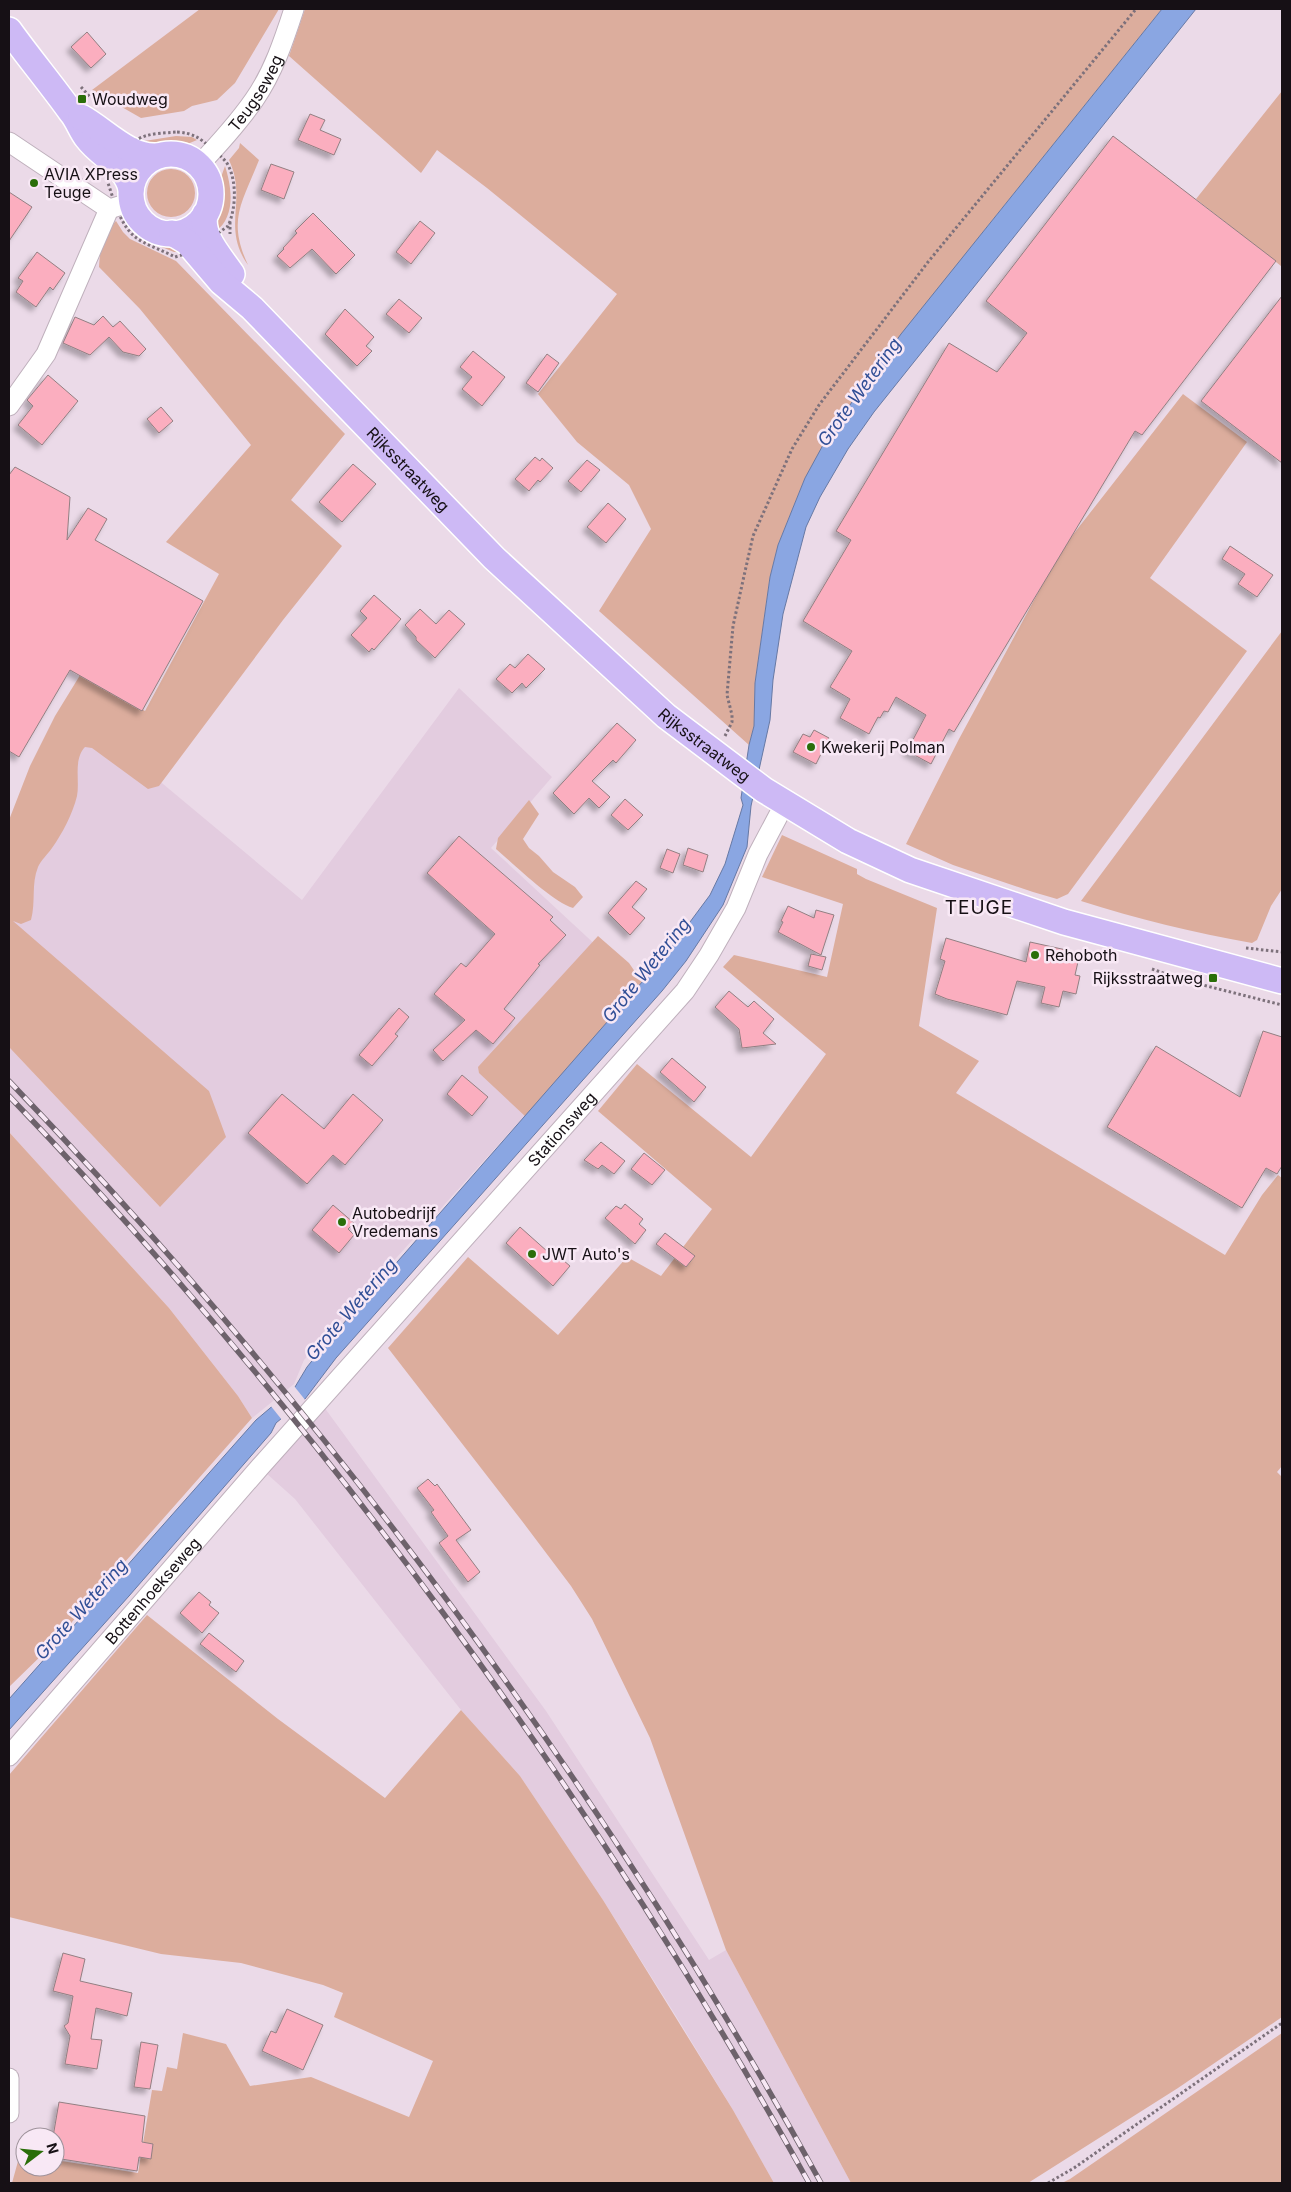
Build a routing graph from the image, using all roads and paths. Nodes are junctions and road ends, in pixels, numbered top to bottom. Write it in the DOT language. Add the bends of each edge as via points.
graph roads {
  1 [pos="294,9"];
  2 [pos="1136,9"];
  3 [pos="9,30"];
  4 [pos="77,83"];
  5 [pos="96,104"];
  6 [pos="72,112"];
  7 [pos="134,134"];
  8 [pos="9,142"];
  9 [pos="150,146"];
  10 [pos="206,158"];
  11 [pos="122,202"];
  12 [pos="205,214"];
  13 [pos="231,237"];
  14 [pos="174,245"];
  15 [pos="252,308"];
  16 [pos="9,406"];
  17 [pos="724,738"];
  18 [pos="775,797"];
  19 [pos="1282,981"];
  20 [pos="298,1425"];
  21 [pos="9,1756"];
  22 [pos="1282,2023"];
  23 [pos="9,2078"];
  24 [pos="9,2113"];
  25 [pos="1048,2183"];
  1 -- 10 [label="street, Teugseweg" via="267,78 253,101"];
  2 -- 17 [label="path" via="928,262 819,405 792,449 753,536 732,636 727,696 732,722"];
  3 -- 6 [label="main road"];
  4 -- 5 [label="path"];
  6 -- 9 [label="main road" via="143,156"];
  6 -- 11 [label="main road" via="87,138 122,170 130,182"];
  7 -- 9 [label="path"];
  8 -- 11 [label="street"];
  9 -- 10 [label="main road" via="192,160"];
  9 -- 11 [label="main road"];
  10 -- 12 [label="main road" via="211,193"];
  10 -- 13 [label="path" via="228,165 233,180"];
  11 -- 14 [label="main road, Rijksstraatweg"];
  11 -- 14 [label="path" via="123,221 133,235 144,243"];
  11 -- 16 [label="street" via="46,354"];
  12 -- 14 [label="main road"];
  12 -- 15 [label="main road, Rijksstraatweg" via="206,233"];
  14 -- 15 [label="main road, Rijksstraatweg" via="187,242 221,282"];
  15 -- 18 [label="main road, Rijksstraatweg" via="494,558 666,716"];
  18 -- 19 [label="main road, Rijksstraatweg" via="848,842 910,870 1064,922"];
  18 -- 20 [label="street, Stationsweg" via="758,854 736,908 685,991"];
  20 -- 21 [label="street, Bottenhoekseweg"];
  22 -- 25 [label="path"];
  23 -- 24 [label="street"];
}
